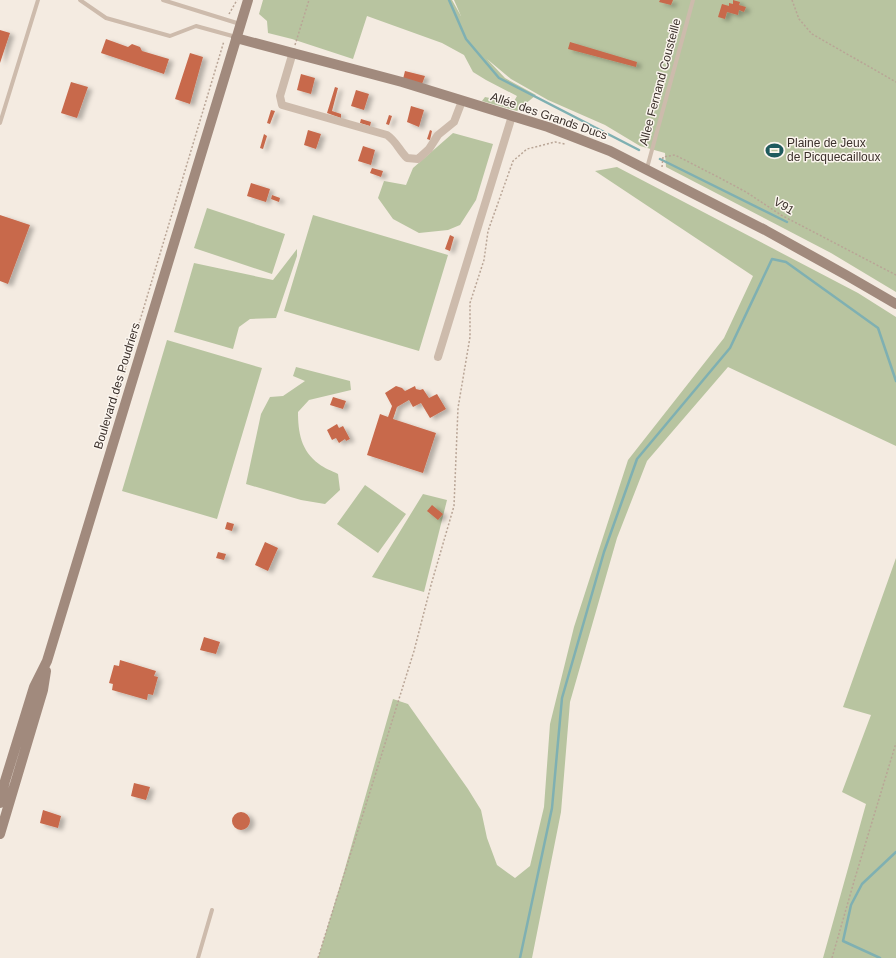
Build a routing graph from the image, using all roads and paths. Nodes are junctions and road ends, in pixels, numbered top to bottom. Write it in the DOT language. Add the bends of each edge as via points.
graph roads {
  1 [pos="38,0"];
  2 [pos="80,0"];
  3 [pos="163,0"];
  4 [pos="248,0"];
  5 [pos="309,0"];
  6 [pos="693,0"];
  7 [pos="792,0"];
  8 [pos="240,24"];
  9 [pos="236,38"];
  10 [pos="293,52"];
  11 [pos="896,82"];
  12 [pos="462,101"];
  13 [pos="512,116"];
  14 [pos="0,123"];
  15 [pos="566,144"];
  16 [pos="646,170"];
  17 [pos="660,172"];
  18 [pos="896,275"];
  19 [pos="896,304"];
  20 [pos="438,357"];
  21 [pos="47,661"];
  22 [pos="896,743"];
  23 [pos="0,803"];
  24 [pos="0,834"];
  25 [pos="212,910"];
  26 [pos="198,958"];
  27 [pos="318,958"];
  28 [pos="832,958"];
  1 -- 14 [label="lane"];
  2 -- 9 [label="lane" via="106,18 170,36 196,26"];
  3 -- 8 [label="lane"];
  4 -- 8 [label="main road, Boulevard des Poudriers"];
  5 -- 10 [label="path"];
  6 -- 16 [label="lane, Allee Fernand Cousteille"];
  7 -- 11 [label="path" via="799,19 812,34"];
  8 -- 9 [label="main road, Boulevard des Poudriers"];
  9 -- 10 [label="main road, Allée des Grands Ducs"];
  9 -- 21 [label="main road, Boulevard des Poudriers"];
  10 -- 12 [label="main road, Allée des Grands Ducs"];
  10 -- 12 [label="street" via="280,96 282,105 387,135 394,140 407,158 418,159 429,149 438,135 454,122"];
  12 -- 13 [label="main road, Allée des Grands Ducs"];
  13 -- 16 [label="main road, Allée des Grands Ducs" via="610,151"];
  13 -- 20 [label="street"];
  15 -- 27 [label="path" via="555,142 527,149 513,161 488,231 484,260 470,303 470,337 458,408 454,506 414,651"];
  16 -- 17 [label="main road, Allée des Grands Ducs"];
  17 -- 18 [label="path, V91" via="663,156 675,155 746,192 780,215"];
  17 -- 19 [label="main road, Allée des Grands Ducs"];
  21 -- 23 [label="main road, Boulevard des Poudriers" via="34,687"];
  21 -- 24 [label="main road, Boulevard des Poudriers" via="43,690"];
  22 -- 28 [label="path"];
  25 -- 26 [label="lane"];
}
